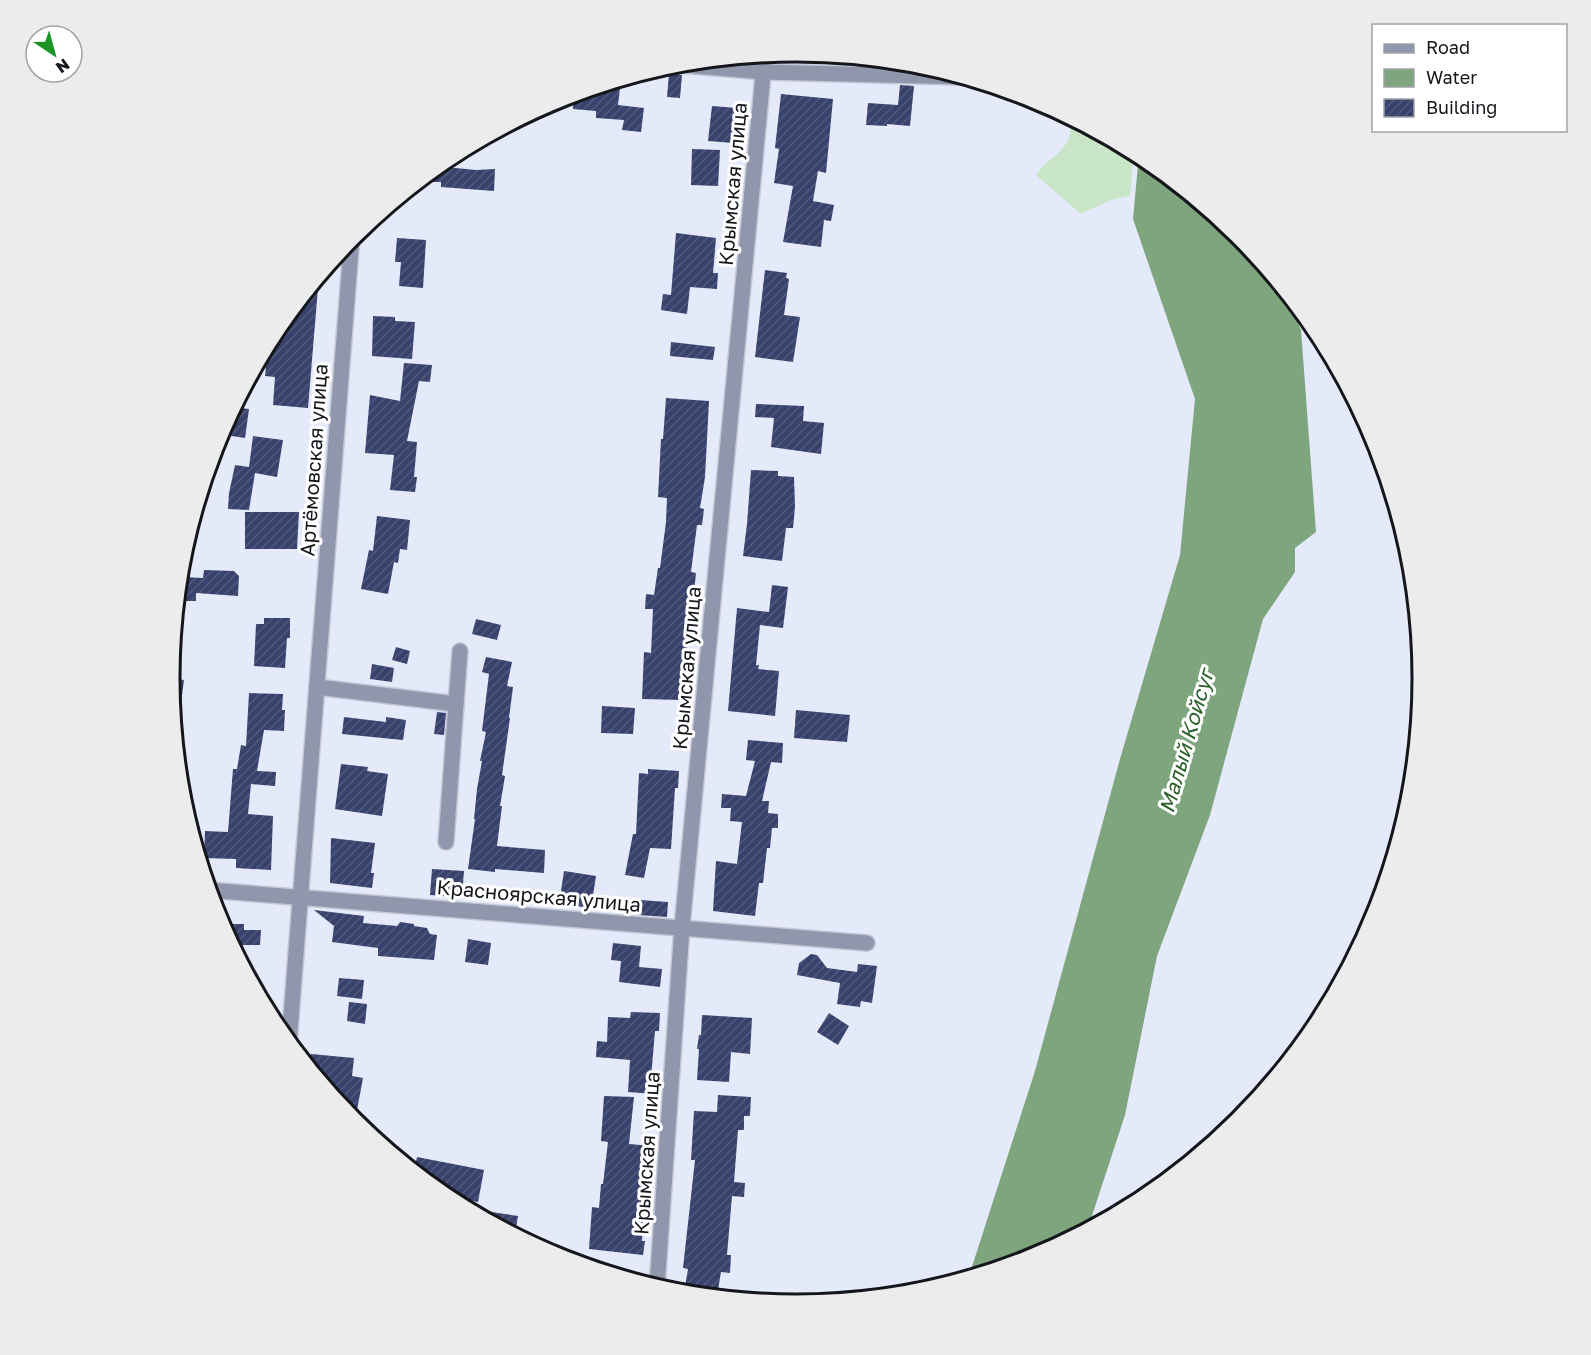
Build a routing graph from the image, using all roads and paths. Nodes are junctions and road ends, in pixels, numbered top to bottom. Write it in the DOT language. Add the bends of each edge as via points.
graph roads {
  1 [pos="765,63"];
  2 [pos="711,68"];
  3 [pos="764,72"];
  4 [pos="926,75"];
  5 [pos="351,252"];
  6 [pos="460,651"];
  7 [pos="317,687"];
  8 [pos="456,704"];
  9 [pos="446,842"];
  10 [pos="218,891"];
  11 [pos="301,897"];
  12 [pos="682,927"];
  13 [pos="867,942"];
  14 [pos="290,1029"];
  15 [pos="658,1278"];
  1 -- 3 [label="street, Крымская улица"];
  2 -- 3 [label="street"];
  3 -- 4 [label="street"];
  3 -- 12 [label="street, Крымская улица"];
  5 -- 7 [label="street, Артёмовская улица"];
  6 -- 8 [label="street"];
  7 -- 8 [label="street"];
  7 -- 11 [label="street, Артёмовская улица"];
  8 -- 9 [label="street"];
  10 -- 11 [label="street, Красноярская улица"];
  11 -- 12 [label="street, Красноярская улица"];
  11 -- 14 [label="street, Артёмовская улица"];
  12 -- 13 [label="street, Красноярская улица"];
  12 -- 15 [label="street, Крымская улица"];
}
